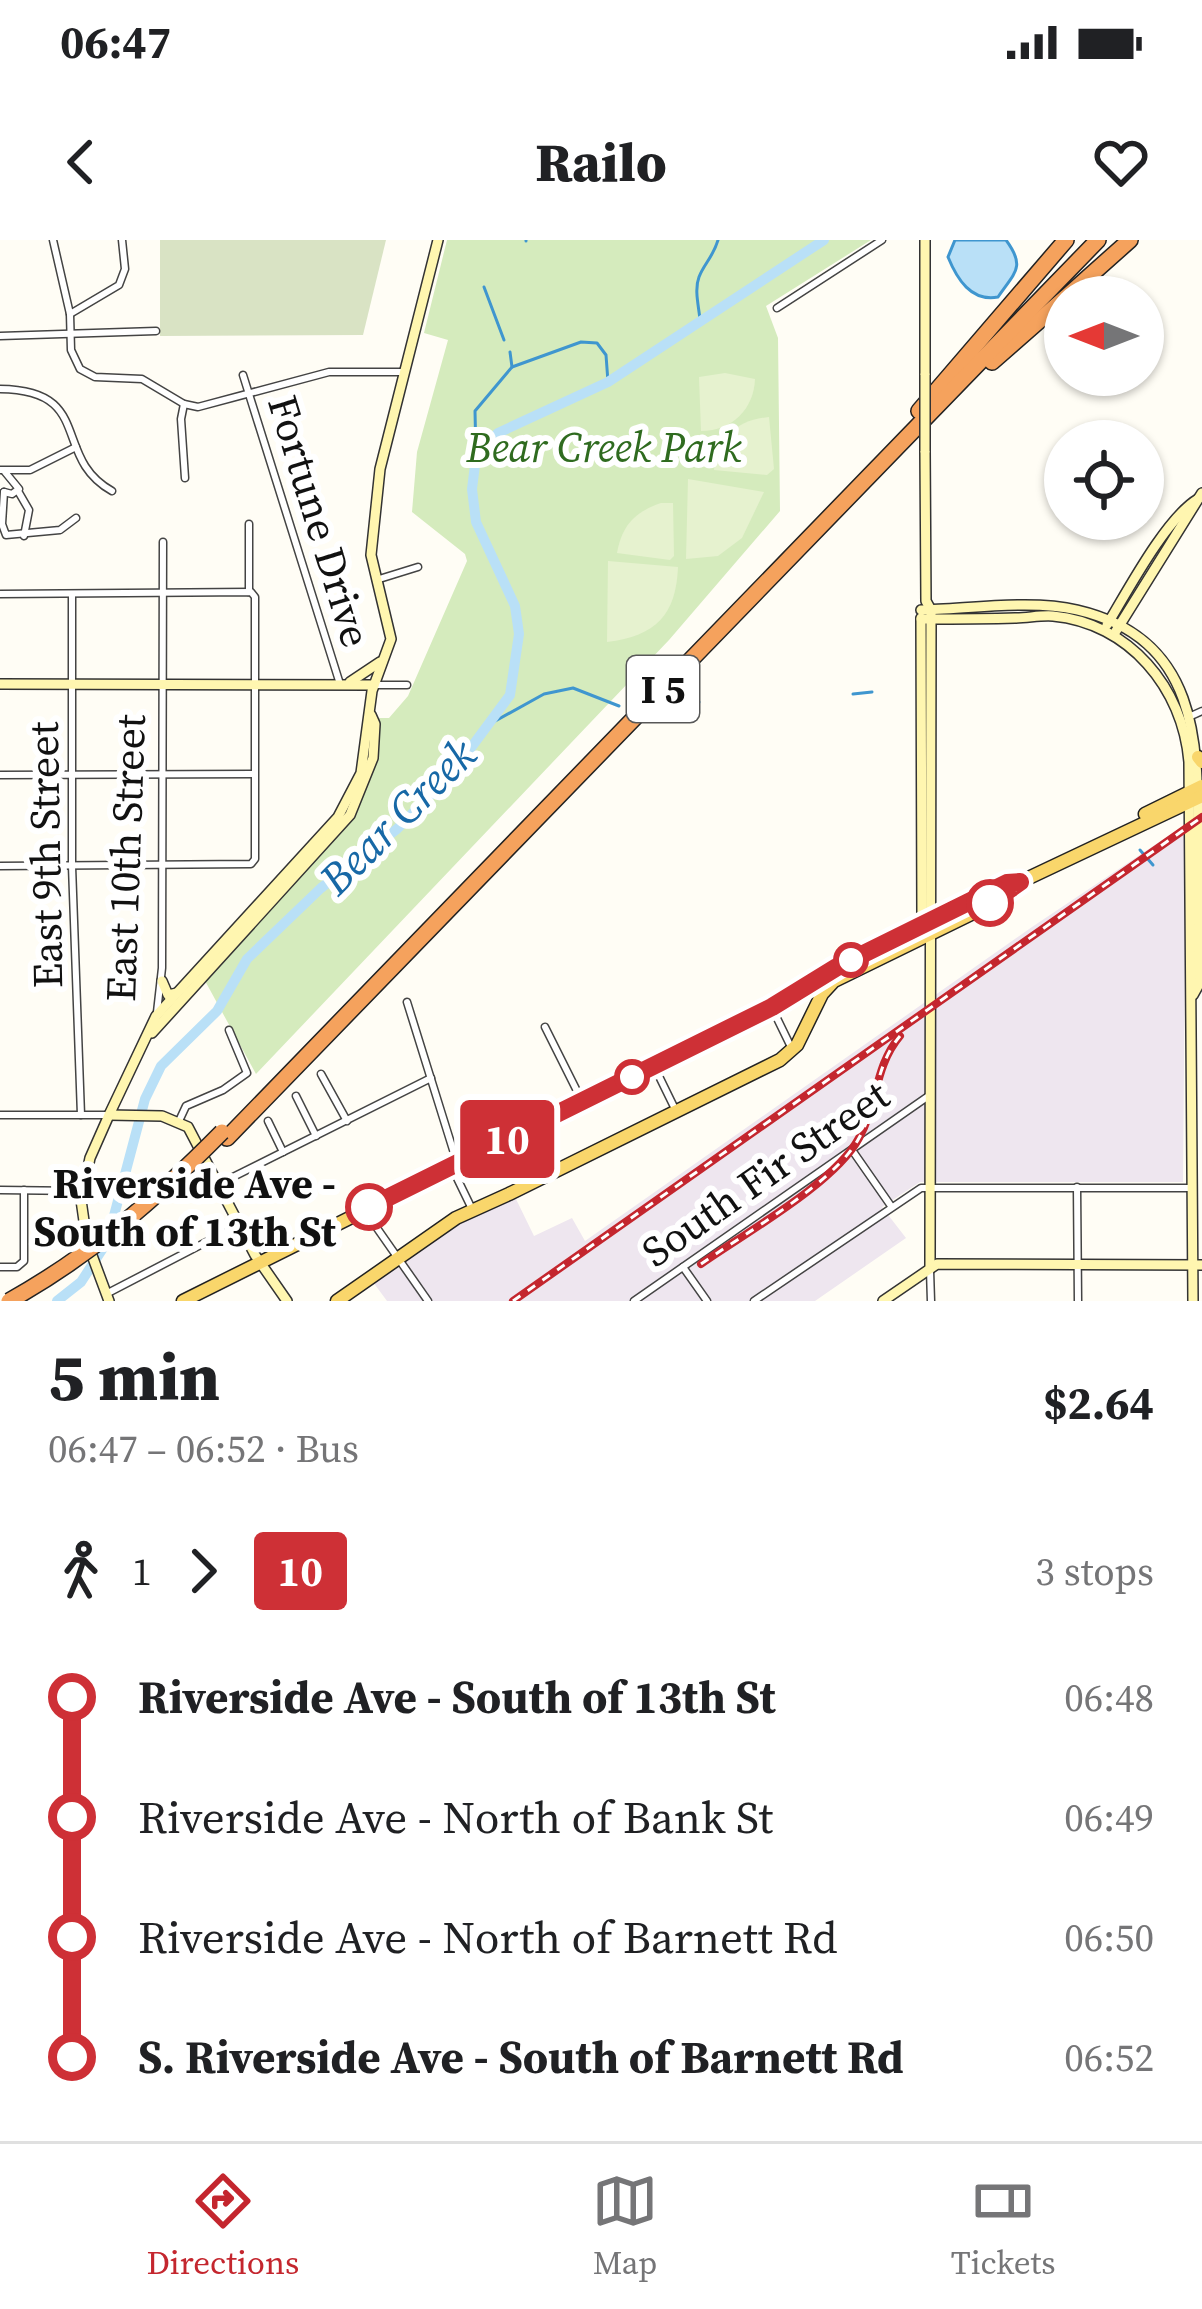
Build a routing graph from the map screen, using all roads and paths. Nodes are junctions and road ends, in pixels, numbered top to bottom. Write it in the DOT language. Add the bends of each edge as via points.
graph roads {
  1 [pos="53,240"];
  2 [pos="122,240"];
  3 [pos="438,240"];
  4 [pos="882,240"];
  5 [pos="925,240"];
  6 [pos="1066,240"];
  7 [pos="1087,240"];
  8 [pos="1098,240"];
  9 [pos="1130,240"];
  10 [pos="1089,276"];
  11 [pos="777,308"];
  12 [pos="70,314"];
  13 [pos="1044,315"];
  14 [pos="156,331"];
  15 [pos="70,335"];
  16 [pos="0,336"];
  17 [pos="404,372"];
  18 [pos="244,375"];
  19 [pos="0,388"];
  20 [pos="250,395"];
  21 [pos="184,404"];
  22 [pos="913,425"];
  23 [pos="76,447"];
  24 [pos="2,470"];
  25 [pos="185,478"];
  26 [pos="18,491"];
  27 [pos="112,491"];
  28 [pos="2,492"];
  29 [pos="1201,498"];
  30 [pos="76,518"];
  31 [pos="249,524"];
  32 [pos="24,536"];
  33 [pos="163,542"];
  34 [pos="418,567"];
  35 [pos="376,580"];
  36 [pos="163,592"];
  37 [pos="249,592"];
  38 [pos="0,594"];
  39 [pos="72,594"];
  40 [pos="926,612"];
  41 [pos="1111,628"];
  42 [pos="387,653"];
  43 [pos="255,683"];
  44 [pos="0,684"];
  45 [pos="72,684"];
  46 [pos="163,684"];
  47 [pos="343,684"];
  48 [pos="374,685"];
  49 [pos="407,685"];
  50 [pos="1196,714"];
  51 [pos="371,715"];
  52 [pos="1200,760"];
  53 [pos="163,774"];
  54 [pos="256,774"];
  55 [pos="0,775"];
  56 [pos="72,775"];
  57 [pos="1196,794"];
  58 [pos="921,810"];
  59 [pos="931,846"];
  60 [pos="0,866"];
  61 [pos="72,866"];
  62 [pos="163,866"];
  63 [pos="1020,882"];
  64 [pos="993,890"];
  65 [pos="1189,904"];
  66 [pos="971,914"];
  67 [pos="927,927"];
  68 [pos="1200,956"];
  69 [pos="162,981"];
  70 [pos="797,991"];
  71 [pos="177,993"];
  72 [pos="1193,994"];
  73 [pos="407,1002"];
  74 [pos="818,1002"];
  75 [pos="772,1007"];
  76 [pos="156,1016"];
  77 [pos="544,1027"];
  78 [pos="229,1030"];
  79 [pos="145,1042"];
  80 [pos="793,1050"];
  81 [pos="654,1066"];
  82 [pos="321,1074"];
  83 [pos="431,1078"];
  84 [pos="930,1095"];
  85 [pos="296,1096"];
  86 [pos="582,1101"];
  87 [pos="676,1111"];
  88 [pos="81,1114"];
  89 [pos="109,1114"];
  90 [pos="0,1115"];
  91 [pos="176,1120"];
  92 [pos="268,1121"];
  93 [pos="346,1121"];
  94 [pos="224,1135"];
  95 [pos="316,1136"];
  96 [pos="852,1150"];
  97 [pos="283,1152"];
  98 [pos="454,1165"];
  99 [pos="219,1184"];
  100 [pos="930,1187"];
  101 [pos="1077,1187"];
  102 [pos="1193,1188"];
  103 [pos="0,1190"];
  104 [pos="24,1190"];
  105 [pos="82,1191"];
  106 [pos="891,1206"];
  107 [pos="472,1208"];
  108 [pos="364,1209"];
  109 [pos="239,1225"];
  110 [pos="398,1258"];
  111 [pos="259,1261"];
  112 [pos="1077,1265"];
  113 [pos="1197,1265"];
  114 [pos="930,1266"];
  115 [pos="0,1267"];
  116 [pos="683,1267"];
  117 [pos="107,1297"];
  118 [pos="9,1301"];
  119 [pos="26,1301"];
  120 [pos="183,1301"];
  121 [pos="286,1301"];
  122 [pos="337,1301"];
  123 [pos="428,1301"];
  124 [pos="634,1301"];
  125 [pos="706,1301"];
  126 [pos="754,1301"];
  127 [pos="883,1301"];
  128 [pos="931,1301"];
  129 [pos="1078,1301"];
  130 [pos="1193,1301"];
  1 -- 12 [label="street"];
  2 -- 12 [label="street" via="119,285"];
  3 -- 17 [label="street"];
  4 -- 11 [label="street"];
  5 -- 40 [label="street, bridge"];
  6 -- 22 [label="highway"];
  7 -- 22 [label="highway, I 5"];
  8 -- 22 [label="highway, I 5"];
  9 -- 10 [label="highway"];
  12 -- 15 [label="street"];
  13 -- 22 [label="highway"];
  14 -- 15 [label="street"];
  15 -- 16 [label="street"];
  15 -- 21 [label="street" via="84,372 142,379"];
  17 -- 20 [label="street" via="328,371"];
  17 -- 35 [label="street" via="375,511"];
  18 -- 20 [label="street, Fortune Drive"];
  19 -- 23 [label="street" via="56,404"];
  20 -- 21 [label="street"];
  20 -- 47 [label="street, Fortune Drive"];
  21 -- 25 [label="street"];
  22 -- 94 [label="highway, I 5"];
  23 -- 24 [label="street" via="30,470"];
  23 -- 27 [label="street" via="87,473"];
  24 -- 26 [label="street"];
  26 -- 28 [label="street"];
  26 -- 32 [label="street" via="28,505"];
  28 -- 32 [label="street" via="3,532"];
  29 -- 41 [label="street" via="1164,537"];
  30 -- 32 [label="street" via="61,530"];
  31 -- 37 [label="street"];
  33 -- 36 [label="street, East 10th Street"];
  34 -- 35 [label="street"];
  35 -- 42 [label="street" via="391,629"];
  36 -- 37 [label="street"];
  36 -- 39 [label="street"];
  36 -- 46 [label="street, East 10th Street"];
  37 -- 43 [label="street"];
  38 -- 39 [label="street"];
  39 -- 45 [label="street, East 9th Street"];
  40 -- 41 [label="street" via="1047,606 1080,610"];
  40 -- 58 [label="street"];
  40 -- 59 [label="street"];
  41 -- 50 [label="street" via="1168,668"];
  41 -- 57 [label="street" via="1158,676 1177,709"];
  42 -- 47 [label="street"];
  42 -- 48 [label="street"];
  43 -- 46 [label="street"];
  43 -- 47 [label="street"];
  43 -- 54 [label="street"];
  44 -- 45 [label="street"];
  45 -- 46 [label="street"];
  45 -- 56 [label="street, East 9th Street"];
  46 -- 53 [label="street, East 10th Street"];
  47 -- 48 [label="street"];
  48 -- 49 [label="street"];
  48 -- 51 [label="street"];
  50 -- 52 [label="street"];
  51 -- 71 [label="street" via="361,772 343,810"];
  51 -- 79 [label="street" via="373,758 350,814"];
  52 -- 57 [label="street"];
  53 -- 54 [label="street"];
  53 -- 56 [label="street"];
  53 -- 62 [label="street, East 10th Street"];
  54 -- 62 [label="street" via="255,859 244,866"];
  55 -- 56 [label="street"];
  56 -- 61 [label="street, East 9th Street"];
  57 -- 63 [label="main road"];
  57 -- 65 [label="street"];
  57 -- 68 [label="street"];
  58 -- 59 [label="street"];
  58 -- 67 [label="street"];
  59 -- 67 [label="street"];
  60 -- 61 [label="street"];
  61 -- 62 [label="street"];
  61 -- 88 [label="street, East 9th Street"];
  62 -- 69 [label="street, East 10th Street"];
  63 -- 64 [label="main road"];
  63 -- 66 [label="main road"];
  64 -- 66 [label="main road"];
  64 -- 67 [label="main road"];
  65 -- 68 [label="street"];
  65 -- 72 [label="street"];
  66 -- 67 [label="main road"];
  67 -- 70 [label="main road"];
  67 -- 74 [label="main road" via="834,981"];
  67 -- 84 [label="street"];
  68 -- 72 [label="street"];
  69 -- 71 [label="street" via="168,995"];
  69 -- 76 [label="street, East 10th Street"];
  70 -- 74 [label="main road" via="816,990"];
  70 -- 75 [label="main road"];
  71 -- 76 [label="street"];
  72 -- 102 [label="street"];
  73 -- 83 [label="street"];
  74 -- 80 [label="main road"];
  75 -- 80 [label="street"];
  75 -- 81 [label="main road"];
  76 -- 79 [label="street, East 10th Street"];
  77 -- 86 [label="street"];
  78 -- 91 [label="street" via="248,1069"];
  79 -- 89 [label="street, East 10th Street"];
  80 -- 87 [label="main road"];
  81 -- 86 [label="main road"];
  81 -- 87 [label="street"];
  82 -- 93 [label="street"];
  83 -- 93 [label="street"];
  83 -- 98 [label="street"];
  84 -- 96 [label="street, South Fir Street"];
  84 -- 100 [label="street"];
  85 -- 95 [label="street"];
  86 -- 98 [label="main road"];
  87 -- 107 [label="main road"];
  88 -- 89 [label="street"];
  88 -- 90 [label="street"];
  89 -- 91 [label="street"];
  89 -- 105 [label="street, East 10th Street"];
  91 -- 99 [label="street" via="195,1137"];
  92 -- 97 [label="street"];
  93 -- 95 [label="street"];
  94 -- 118 [label="highway, I 5, bridge" via="122,1227"];
  94 -- 119 [label="highway, I 5, bridge" via="125,1234"];
  95 -- 97 [label="street"];
  96 -- 106 [label="street"];
  96 -- 116 [label="street, South Fir Street"];
  97 -- 99 [label="street"];
  98 -- 107 [label="street"];
  98 -- 108 [label="main road"];
  99 -- 109 [label="street"];
  100 -- 101 [label="street"];
  100 -- 106 [label="street"];
  100 -- 114 [label="street"];
  101 -- 102 [label="street"];
  101 -- 112 [label="street"];
  102 -- 113 [label="street"];
  103 -- 104 [label="street"];
  104 -- 105 [label="street"];
  104 -- 115 [label="street" via="23,1264"];
  105 -- 117 [label="street, East 10th Street" via="84,1232"];
  106 -- 126 [label="street"];
  107 -- 110 [label="main road"];
  108 -- 110 [label="street"];
  108 -- 111 [label="main road"];
  109 -- 111 [label="street"];
  109 -- 117 [label="street"];
  110 -- 122 [label="main road"];
  110 -- 123 [label="street"];
  111 -- 120 [label="main road"];
  111 -- 121 [label="street"];
  112 -- 113 [label="street"];
  112 -- 114 [label="street"];
  112 -- 129 [label="street"];
  113 -- 130 [label="street"];
  114 -- 127 [label="street"];
  114 -- 128 [label="street"];
  116 -- 124 [label="street, South Fir Street"];
  116 -- 125 [label="street"];
}
